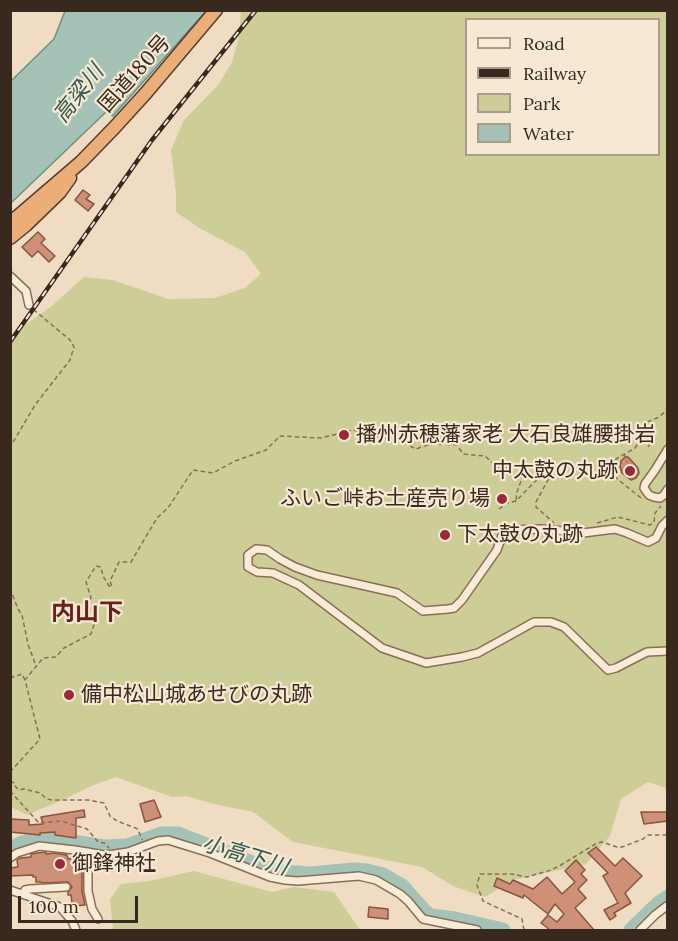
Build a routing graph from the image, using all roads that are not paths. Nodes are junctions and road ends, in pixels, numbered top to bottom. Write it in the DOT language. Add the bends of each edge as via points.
graph roads {
  1 [pos="216,10"];
  2 [pos="81,162"];
  3 [pos="10,223"];
  4 [pos="10,238"];
  5 [pos="11,277"];
  6 [pos="29,305"];
  7 [pos="668,449"];
  8 [pos="668,489"];
  9 [pos="668,520"];
  10 [pos="668,651"];
  11 [pos="88,852"];
  12 [pos="10,858"];
  13 [pos="66,887"];
  14 [pos="10,890"];
  15 [pos="23,894"];
  16 [pos="668,905"];
  17 [pos="98,919"];
  18 [pos="76,930"];
  19 [pos="477,930"];
  20 [pos="640,930"];
  1 -- 2 [label="highway, 国道180号"];
  2 -- 3 [label="highway, 国道180号"];
  2 -- 4 [label="highway, 国道180号" via="60,192"];
  5 -- 6 [label="street" via="26,291"];
  7 -- 8 [label="street" via="644,488 649,495 660,498"];
  9 -- 10 [label="street" via="656,538 648,542 615,530 508,530 462,600 448,609 423,610 397,593 317,575 267,550 256,549 248,555 249,567 299,585 382,648 426,663 478,652 534,622 564,627 608,670 647,652"];
  11 -- 12 [label="street" via="39,846"];
  11 -- 17 [label="street" via="88,891"];
  11 -- 19 [label="street" via="129,852 168,840 285,880 359,876 376,880 400,894 423,919"];
  13 -- 15 [label="street" via="30,889"];
  14 -- 15 [label="street"];
  15 -- 18 [label="street" via="60,908"];
  16 -- 20 [label="street"];
}
